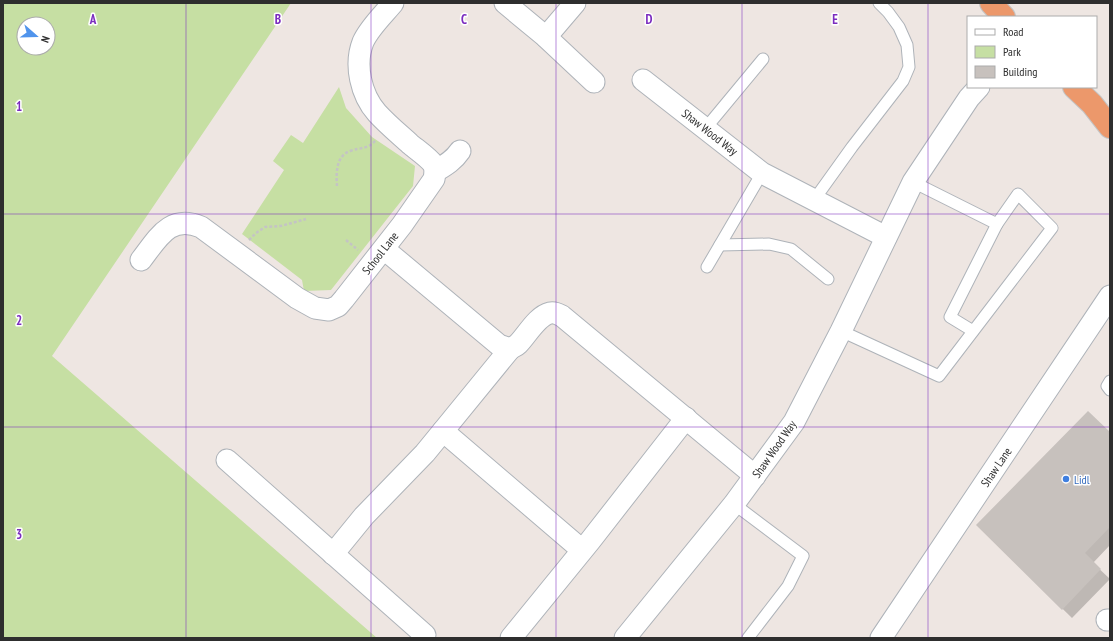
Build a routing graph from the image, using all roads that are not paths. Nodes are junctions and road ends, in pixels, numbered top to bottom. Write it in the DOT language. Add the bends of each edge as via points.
graph roads {
  1 [pos="393,3"];
  2 [pos="505,3"];
  3 [pos="575,3"];
  4 [pos="878,3"];
  5 [pos="991,3"];
  6 [pos="1003,16"];
  7 [pos="546,37"];
  8 [pos="763,59"];
  9 [pos="643,80"];
  10 [pos="594,82"];
  11 [pos="978,88"];
  12 [pos="1075,88"];
  13 [pos="1101,109"];
  14 [pos="1110,127"];
  15 [pos="705,129"];
  16 [pos="460,151"];
  17 [pos="436,171"];
  18 [pos="762,173"];
  19 [pos="913,182"];
  20 [pos="814,200"];
  21 [pos="997,224"];
  22 [pos="886,237"];
  23 [pos="720,245"];
  24 [pos="384,249"];
  25 [pos="141,260"];
  26 [pos="707,267"];
  27 [pos="828,279"];
  28 [pos="1110,296"];
  29 [pos="841,331"];
  30 [pos="973,331"];
  31 [pos="510,348"];
  32 [pos="1110,381"];
  33 [pos="1110,390"];
  34 [pos="686,418"];
  35 [pos="443,431"];
  36 [pos="227,460"];
  37 [pos="755,476"];
  38 [pos="734,504"];
  39 [pos="582,550"];
  40 [pos="333,554"];
  41 [pos="425,635"];
  42 [pos="511,638"];
  43 [pos="626,638"];
  44 [pos="748,638"];
  45 [pos="881,638"];
  1 -- 17 [label="street" via="364,41 359,60 359,74 364,93 376,112 432,163"];
  2 -- 7 [label="street"];
  3 -- 7 [label="street"];
  4 -- 20 [label="lane" via="899,27 907,45 909,67 903,81"];
  5 -- 6 [label="highway"];
  7 -- 10 [label="street"];
  8 -- 15 [label="lane"];
  9 -- 15 [label="street, Shaw Wood Way"];
  11 -- 19 [label="street, Shaw Wood Way" via="968,98"];
  12 -- 13 [label="highway"];
  13 -- 14 [label="highway"];
  15 -- 18 [label="street, Shaw Wood Way"];
  16 -- 17 [label="street" via="455,158"];
  17 -- 24 [label="street, School Lane" via="434,178"];
  18 -- 20 [label="street, Shaw Wood Way"];
  18 -- 23 [label="lane"];
  19 -- 21 [label="lane"];
  19 -- 22 [label="street, Shaw Wood Way"];
  20 -- 22 [label="street, Shaw Wood Way"];
  21 -- 30 [label="lane" via="950,316"];
  21 -- 30 [label="lane" via="1018,194 1052,228"];
  22 -- 29 [label="street, Shaw Wood Way"];
  23 -- 26 [label="lane"];
  23 -- 27 [label="lane" via="769,244 791,249"];
  24 -- 25 [label="street, School Lane" via="338,306 329,310 315,308 298,298 194,224 179,224 165,230"];
  24 -- 31 [label="street" via="499,345"];
  28 -- 45 [label="street, Shaw Lane"];
  29 -- 30 [label="lane" via="939,376"];
  29 -- 37 [label="street, Shaw Wood Way" via="794,422"];
  31 -- 34 [label="street" via="517,344 539,319 549,313 555,313 562,316"];
  31 -- 35 [label="street"];
  32 -- 33 [label="lane" via="1106,386"];
  34 -- 37 [label="street"];
  34 -- 39 [label="street"];
  35 -- 39 [label="street"];
  35 -- 40 [label="street" via="364,516"];
  36 -- 40 [label="street"];
  37 -- 38 [label="street, Shaw Wood Way"];
  38 -- 43 [label="street, Shaw Wood Way"];
  38 -- 44 [label="lane" via="803,556 788,586"];
  39 -- 42 [label="street"];
  40 -- 41 [label="street"];
}
